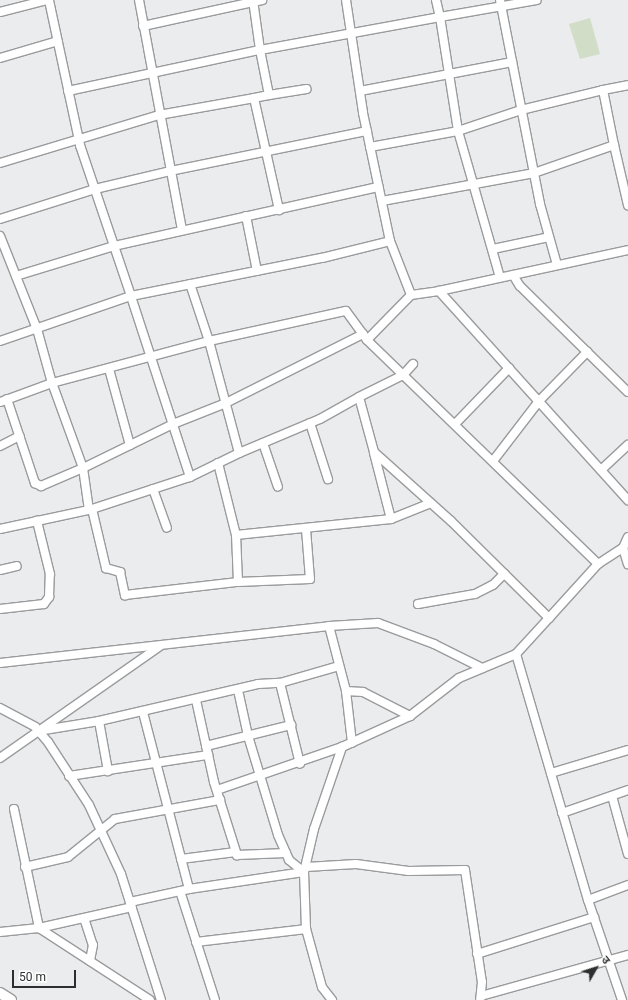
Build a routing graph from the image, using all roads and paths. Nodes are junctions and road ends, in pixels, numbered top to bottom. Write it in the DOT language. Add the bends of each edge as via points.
graph roads {
  1 [pos="48,0"];
  2 [pos="139,0"];
  3 [pos="262,0"];
  4 [pos="346,0"];
  5 [pos="436,0"];
  6 [pos="537,0"];
  7 [pos="253,1"];
  8 [pos="501,2"];
  9 [pos="0,12"];
  10 [pos="440,17"];
  11 [pos="143,26"];
  12 [pos="351,34"];
  13 [pos="58,41"];
  14 [pos="260,50"];
  15 [pos="0,58"];
  16 [pos="512,62"];
  17 [pos="151,73"];
  18 [pos="449,75"];
  19 [pos="628,85"];
  20 [pos="307,89"];
  21 [pos="360,90"];
  22 [pos="603,90"];
  23 [pos="68,91"];
  24 [pos="269,95"];
  25 [pos="254,98"];
  26 [pos="521,110"];
  27 [pos="159,115"];
  28 [pos="458,130"];
  29 [pos="367,131"];
  30 [pos="78,140"];
  31 [pos="614,145"];
  32 [pos="370,147"];
  33 [pos="266,152"];
  34 [pos="0,162"];
  35 [pos="170,171"];
  36 [pos="534,173"];
  37 [pos="474,186"];
  38 [pos="379,188"];
  39 [pos="95,190"];
  40 [pos="382,201"];
  41 [pos="628,205"];
  42 [pos="279,210"];
  43 [pos="246,216"];
  44 [pos="0,219"];
  45 [pos="182,230"];
  46 [pos="0,236"];
  47 [pos="549,237"];
  48 [pos="390,241"];
  49 [pos="114,246"];
  50 [pos="493,249"];
  51 [pos="628,250"];
  52 [pos="4,256"];
  53 [pos="557,265"];
  54 [pos="256,271"];
  55 [pos="513,275"];
  56 [pos="16,276"];
  57 [pos="500,277"];
  58 [pos="190,284"];
  59 [pos="440,291"];
  60 [pos="412,295"];
  61 [pos="131,296"];
  62 [pos="37,329"];
  63 [pos="365,337"];
  64 [pos="0,340"];
  65 [pos="209,341"];
  66 [pos="587,352"];
  67 [pos="151,356"];
  68 [pos="414,364"];
  69 [pos="509,368"];
  70 [pos="110,369"];
  71 [pos="403,375"];
  72 [pos="52,383"];
  73 [pos="628,392"];
  74 [pos="358,397"];
  75 [pos="4,401"];
  76 [pos="540,401"];
  77 [pos="226,403"];
  78 [pos="310,423"];
  79 [pos="173,424"];
  80 [pos="454,424"];
  81 [pos="20,436"];
  82 [pos="263,443"];
  83 [pos="628,444"];
  84 [pos="130,445"];
  85 [pos="0,446"];
  86 [pos="374,452"];
  87 [pos="239,453"];
  88 [pos="493,460"];
  89 [pos="218,464"];
  90 [pos="83,468"];
  91 [pos="600,470"];
  92 [pos="190,477"];
  93 [pos="328,479"];
  94 [pos="278,487"];
  95 [pos="153,489"];
  96 [pos="628,500"];
  97 [pos="431,503"];
  98 [pos="90,509"];
  99 [pos="391,519"];
  100 [pos="37,521"];
  101 [pos="167,528"];
  102 [pos="0,529"];
  103 [pos="306,529"];
  104 [pos="236,535"];
  105 [pos="628,537"];
  106 [pos="625,548"];
  107 [pos="598,564"];
  108 [pos="628,564"];
  109 [pos="17,566"];
  110 [pos="0,570"];
  111 [pos="504,574"];
  112 [pos="238,582"];
  113 [pos="418,604"];
  114 [pos="0,609"];
  115 [pos="549,618"];
  116 [pos="329,626"];
  117 [pos="161,645"];
  118 [pos="516,654"];
  119 [pos="0,663"];
  120 [pos="339,666"];
  121 [pos="482,668"];
  122 [pos="280,683"];
  123 [pos="238,690"];
  124 [pos="346,691"];
  125 [pos="196,700"];
  126 [pos="0,708"];
  127 [pos="143,712"];
  128 [pos="410,716"];
  129 [pos="99,721"];
  130 [pos="291,725"];
  131 [pos="38,731"];
  132 [pos="248,736"];
  133 [pos="352,743"];
  134 [pos="206,746"];
  135 [pos="342,747"];
  136 [pos="628,750"];
  137 [pos="208,756"];
  138 [pos="0,758"];
  139 [pos="157,763"];
  140 [pos="300,764"];
  141 [pos="108,771"];
  142 [pos="552,773"];
  143 [pos="69,776"];
  144 [pos="260,777"];
  145 [pos="217,790"];
  146 [pos="628,790"];
  147 [pos="612,796"];
  148 [pos="220,800"];
  149 [pos="14,809"];
  150 [pos="168,810"];
  151 [pos="562,813"];
  152 [pos="101,831"];
  153 [pos="236,852"];
  154 [pos="286,853"];
  155 [pos="628,854"];
  156 [pos="181,859"];
  157 [pos="25,867"];
  158 [pos="305,869"];
  159 [pos="628,885"];
  160 [pos="189,889"];
  161 [pos="180,891"];
  162 [pos="588,900"];
  163 [pos="131,904"];
  164 [pos="594,917"];
  165 [pos="84,918"];
  166 [pos="39,928"];
  167 [pos="306,929"];
  168 [pos="0,932"];
  169 [pos="196,942"];
  170 [pos="477,954"];
  171 [pos="628,955"];
  172 [pos="90,961"];
  173 [pos="610,961"];
  174 [pos="0,993"];
  175 [pos="480,998"];
  176 [pos="11,1000"];
  177 [pos="150,1000"];
  178 [pos="161,1000"];
  179 [pos="215,1000"];
  180 [pos="332,1000"];
  181 [pos="622,1000"];
  1 -- 9 [label="street"];
  1 -- 13 [label="street"];
  2 -- 11 [label="street"];
  3 -- 7 [label="street"];
  4 -- 12 [label="street"];
  5 -- 10 [label="street"];
  6 -- 8 [label="street"];
  7 -- 11 [label="street"];
  7 -- 14 [label="street"];
  8 -- 10 [label="street"];
  8 -- 16 [label="street"];
  10 -- 12 [label="street"];
  10 -- 18 [label="street"];
  11 -- 17 [label="street"];
  12 -- 14 [label="street"];
  12 -- 21 [label="street"];
  13 -- 15 [label="street"];
  13 -- 23 [label="street"];
  14 -- 17 [label="street"];
  14 -- 24 [label="street"];
  16 -- 18 [label="street"];
  16 -- 26 [label="street"];
  17 -- 23 [label="street"];
  17 -- 27 [label="street"];
  18 -- 21 [label="street"];
  18 -- 28 [label="street"];
  19 -- 22 [label="street"];
  20 -- 24 [label="street"];
  21 -- 29 [label="street"];
  22 -- 26 [label="street"];
  22 -- 31 [label="street"];
  23 -- 30 [label="street"];
  24 -- 25 [label="street"];
  25 -- 27 [label="street"];
  25 -- 33 [label="street"];
  26 -- 28 [label="street"];
  26 -- 36 [label="street"];
  27 -- 30 [label="street"];
  27 -- 35 [label="street"];
  28 -- 32 [label="street"];
  28 -- 37 [label="street"];
  29 -- 32 [label="street"];
  29 -- 33 [label="street"];
  30 -- 34 [label="street"];
  30 -- 39 [label="street"];
  31 -- 36 [label="street"];
  31 -- 41 [label="street"];
  32 -- 38 [label="street"];
  33 -- 35 [label="street"];
  33 -- 42 [label="street"];
  35 -- 39 [label="street"];
  35 -- 45 [label="street"];
  36 -- 37 [label="street"];
  36 -- 47 [label="street"];
  37 -- 40 [label="street"];
  37 -- 50 [label="street"];
  38 -- 40 [label="street"];
  38 -- 42 [label="street"];
  39 -- 44 [label="street"];
  39 -- 49 [label="street"];
  40 -- 48 [label="street"];
  42 -- 43 [label="street"];
  43 -- 45 [label="street"];
  43 -- 54 [label="street"];
  45 -- 49 [label="street"];
  46 -- 52 [label="street"];
  47 -- 50 [label="street"];
  47 -- 53 [label="street"];
  48 -- 54 [label="street"];
  48 -- 60 [label="street"];
  49 -- 56 [label="street"];
  49 -- 61 [label="street"];
  50 -- 57 [label="street"];
  51 -- 53 [label="street"];
  52 -- 56 [label="street"];
  53 -- 55 [label="street"];
  54 -- 58 [label="street"];
  55 -- 57 [label="street"];
  55 -- 66 [label="street" via="520,286"];
  56 -- 62 [label="street"];
  57 -- 59 [label="street"];
  58 -- 61 [label="street"];
  58 -- 65 [label="street"];
  59 -- 60 [label="street"];
  59 -- 69 [label="street"];
  60 -- 63 [label="street"];
  61 -- 62 [label="street"];
  61 -- 67 [label="street"];
  62 -- 64 [label="street"];
  62 -- 72 [label="street"];
  63 -- 65 [label="street" via="346,311"];
  63 -- 71 [label="street"];
  63 -- 77 [label="street"];
  65 -- 67 [label="street"];
  65 -- 77 [label="street"];
  66 -- 73 [label="street"];
  66 -- 76 [label="street"];
  67 -- 70 [label="street"];
  67 -- 79 [label="street"];
  68 -- 71 [label="street"];
  69 -- 76 [label="street"];
  69 -- 80 [label="street"];
  70 -- 72 [label="street"];
  70 -- 84 [label="street"];
  71 -- 74 [label="street"];
  71 -- 80 [label="street"];
  72 -- 75 [label="street"];
  72 -- 90 [label="street"];
  74 -- 78 [label="street"];
  74 -- 86 [label="street"];
  75 -- 81 [label="street"];
  76 -- 88 [label="street"];
  76 -- 91 [label="street"];
  77 -- 79 [label="street"];
  77 -- 87 [label="street"];
  78 -- 82 [label="street"];
  78 -- 93 [label="street"];
  79 -- 84 [label="street"];
  79 -- 92 [label="street"];
  80 -- 88 [label="street"];
  81 -- 85 [label="street"];
  81 -- 90 [label="street" via="35,483 41,486"];
  82 -- 87 [label="street"];
  82 -- 94 [label="street"];
  83 -- 91 [label="street"];
  84 -- 90 [label="street"];
  86 -- 97 [label="street"];
  86 -- 99 [label="street"];
  87 -- 89 [label="street"];
  88 -- 107 [label="street"];
  89 -- 92 [label="street"];
  89 -- 104 [label="street"];
  90 -- 98 [label="street"];
  91 -- 96 [label="street"];
  92 -- 95 [label="street"];
  95 -- 98 [label="street"];
  95 -- 101 [label="street"];
  97 -- 99 [label="street"];
  97 -- 111 [label="street"];
  98 -- 100 [label="street"];
  98 -- 112 [label="street" via="106,568 120,572 125,595"];
  99 -- 103 [label="street"];
  100 -- 102 [label="street"];
  100 -- 114 [label="street" via="50,574 49,597 44,604"];
  103 -- 104 [label="street"];
  103 -- 112 [label="street" via="310,579"];
  104 -- 112 [label="street"];
  105 -- 106 [label="street"];
  106 -- 107 [label="street"];
  106 -- 108 [label="street"];
  107 -- 115 [label="street"];
  109 -- 110 [label="street"];
  111 -- 113 [label="street" via="493,585 475,594"];
  111 -- 115 [label="street"];
  115 -- 118 [label="street"];
  116 -- 117 [label="street"];
  116 -- 120 [label="street"];
  116 -- 121 [label="street" via="378,623 434,644"];
  117 -- 119 [label="street"];
  117 -- 131 [label="street"];
  118 -- 121 [label="street"];
  118 -- 142 [label="street"];
  120 -- 122 [label="street"];
  120 -- 124 [label="street"];
  121 -- 128 [label="street" via="459,678"];
  122 -- 123 [label="street" via="258,684"];
  122 -- 130 [label="street"];
  123 -- 125 [label="street"];
  123 -- 132 [label="street"];
  124 -- 128 [label="street" via="364,692"];
  124 -- 133 [label="street"];
  125 -- 127 [label="street"];
  125 -- 134 [label="street"];
  126 -- 131 [label="street"];
  127 -- 129 [label="street"];
  127 -- 139 [label="street"];
  128 -- 133 [label="street"];
  129 -- 131 [label="street"];
  129 -- 141 [label="street"];
  130 -- 132 [label="street"];
  130 -- 140 [label="street"];
  131 -- 138 [label="street"];
  131 -- 143 [label="street"];
  132 -- 134 [label="street"];
  132 -- 144 [label="street"];
  133 -- 135 [label="street"];
  134 -- 137 [label="street"];
  135 -- 140 [label="street"];
  135 -- 158 [label="street" via="314,829"];
  136 -- 142 [label="street"];
  137 -- 139 [label="street"];
  137 -- 145 [label="street"];
  139 -- 141 [label="street"];
  139 -- 150 [label="street"];
  140 -- 144 [label="street"];
  141 -- 143 [label="street"];
  142 -- 151 [label="street"];
  143 -- 152 [label="street" via="89,805"];
  144 -- 145 [label="street"];
  144 -- 154 [label="street"];
  145 -- 148 [label="street"];
  146 -- 147 [label="street"];
  147 -- 151 [label="street"];
  147 -- 155 [label="street"];
  148 -- 150 [label="street"];
  148 -- 153 [label="street"];
  149 -- 157 [label="street"];
  150 -- 152 [label="street" via="115,819"];
  150 -- 156 [label="street"];
  151 -- 162 [label="street"];
  152 -- 157 [label="street" via="68,857"];
  152 -- 163 [label="street"];
  153 -- 154 [label="street" via="237,855"];
  153 -- 156 [label="street"];
  154 -- 158 [label="street" via="289,860"];
  156 -- 160 [label="street"];
  157 -- 166 [label="street"];
  158 -- 160 [label="street"];
  158 -- 167 [label="street"];
  158 -- 170 [label="street" via="356,864 409,872 465,870"];
  159 -- 162 [label="street"];
  160 -- 161 [label="street"];
  161 -- 163 [label="street"];
  161 -- 169 [label="street"];
  162 -- 164 [label="street"];
  163 -- 165 [label="street"];
  163 -- 178 [label="street"];
  164 -- 170 [label="street"];
  164 -- 173 [label="street"];
  165 -- 166 [label="street"];
  165 -- 172 [label="street" via="92,945"];
  166 -- 168 [label="street"];
  166 -- 172 [label="street"];
  167 -- 169 [label="street"];
  167 -- 180 [label="street" via="322,987"];
  169 -- 179 [label="street"];
  170 -- 175 [label="street"];
  171 -- 173 [label="street"];
  172 -- 177 [label="street"];
  173 -- 175 [label="street"];
  173 -- 181 [label="street"];
  174 -- 176 [label="main road"];
}
